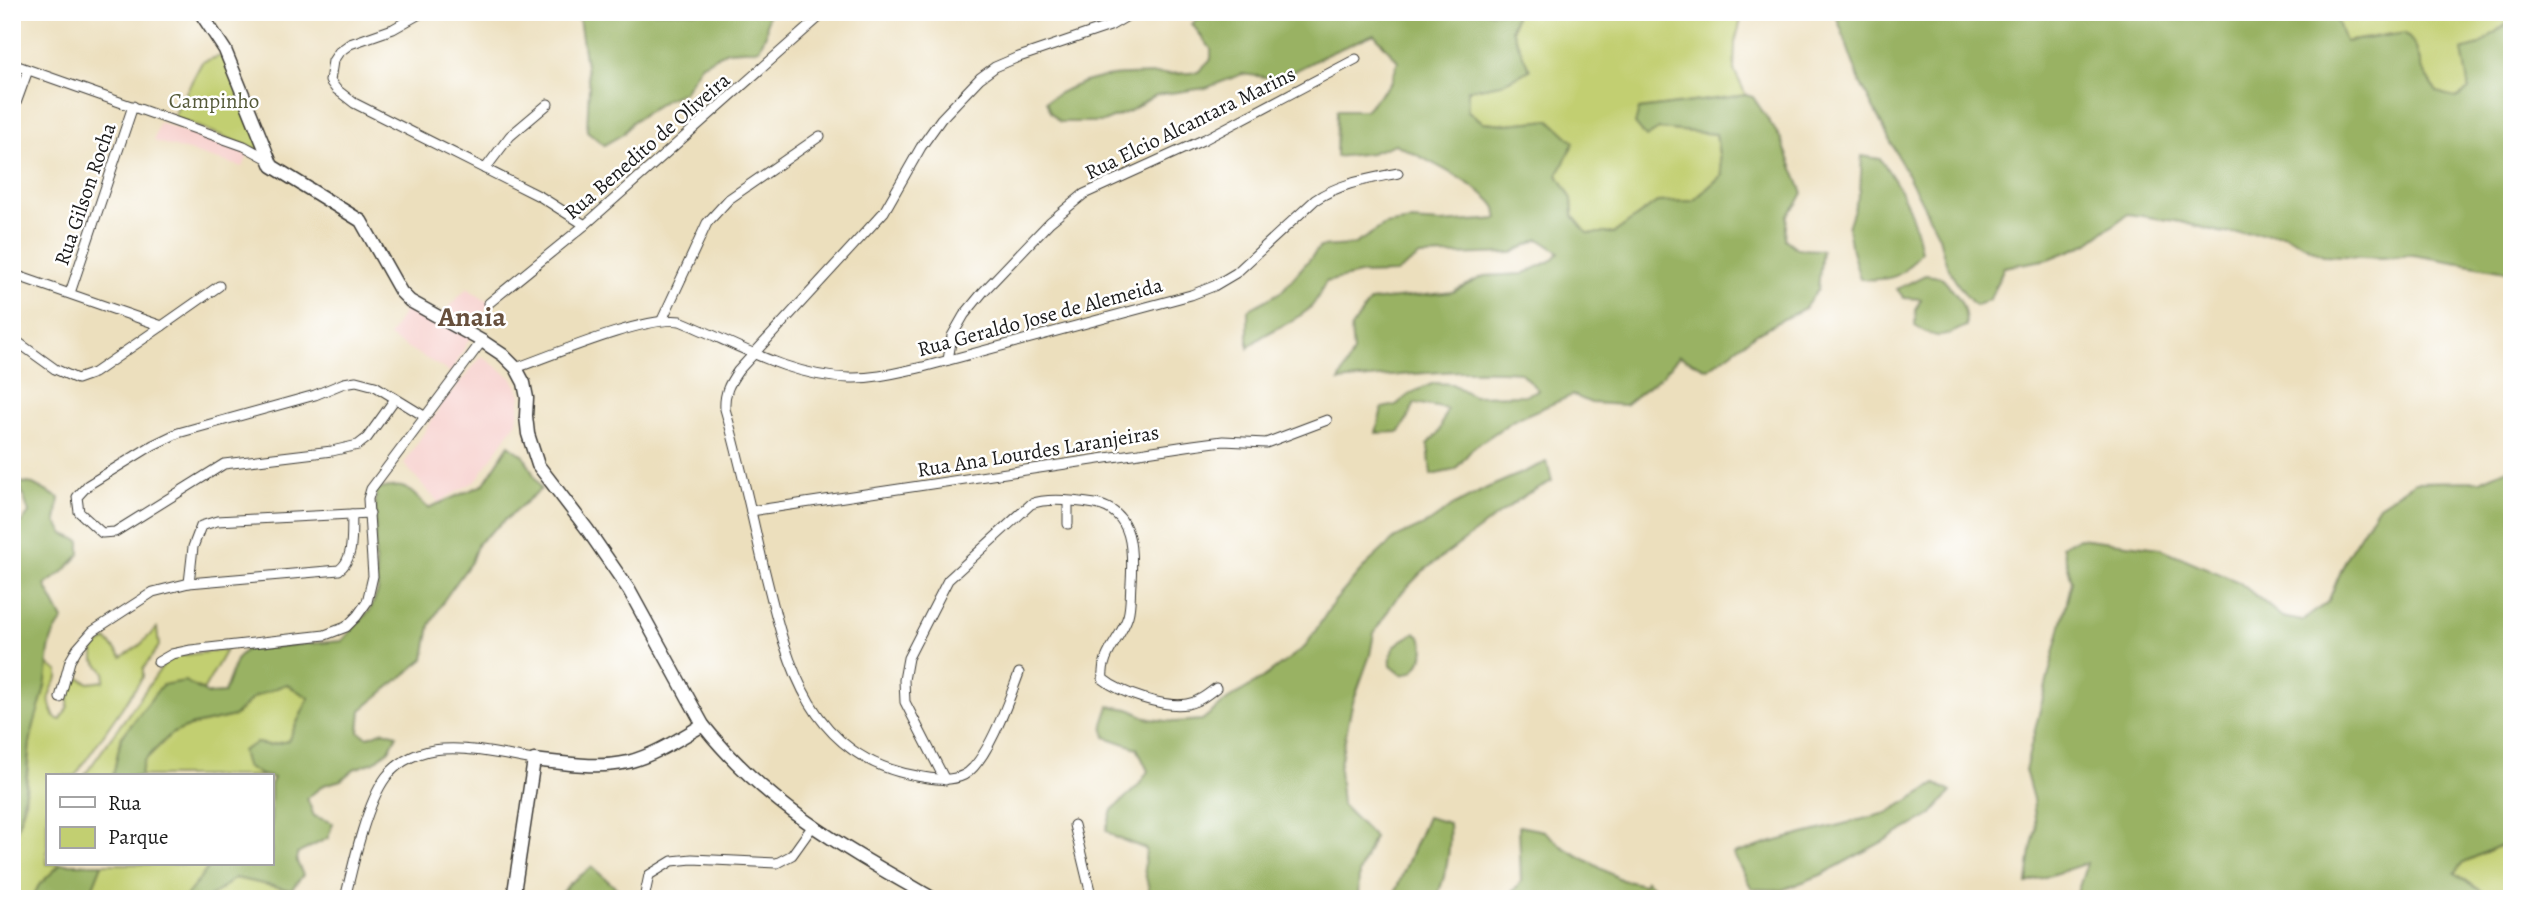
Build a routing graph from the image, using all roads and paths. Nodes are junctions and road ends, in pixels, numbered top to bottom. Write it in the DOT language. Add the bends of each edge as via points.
graph roads {
  1 [pos="200,12"];
  2 [pos="424,12"];
  3 [pos="825,12"];
  4 [pos="1134,12"];
  5 [pos="1356,59"];
  6 [pos="12,64"];
  7 [pos="28,70"];
  8 [pos="548,104"];
  9 [pos="132,106"];
  10 [pos="12,114"];
  11 [pos="820,136"];
  12 [pos="266,154"];
  13 [pos="485,169"];
  14 [pos="1398,173"];
  15 [pos="585,225"];
  16 [pos="12,274"];
  17 [pos="219,286"];
  18 [pos="70,293"];
  19 [pos="489,303"];
  20 [pos="663,320"];
  21 [pos="162,326"];
  22 [pos="12,338"];
  23 [pos="482,341"];
  24 [pos="756,354"];
  25 [pos="948,360"];
  26 [pos="516,368"];
  27 [pos="395,399"];
  28 [pos="424,416"];
  29 [pos="1326,420"];
  30 [pos="1068,502"];
  31 [pos="751,511"];
  32 [pos="370,513"];
  33 [pos="352,514"];
  34 [pos="1068,524"];
  35 [pos="189,583"];
  36 [pos="158,662"];
  37 [pos="1018,673"];
  38 [pos="1216,688"];
  39 [pos="60,698"];
  40 [pos="703,725"];
  41 [pos="534,760"];
  42 [pos="945,780"];
  43 [pos="1074,825"];
  44 [pos="812,827"];
  45 [pos="345,899"];
  46 [pos="513,899"];
  47 [pos="644,899"];
  48 [pos="934,899"];
  49 [pos="1091,899"];
  1 -- 12 [label="street" via="225,50"];
  2 -- 13 [label="street" via="339,52 330,81 354,103"];
  3 -- 15 [label="street, Rua Benedito de Oliveira"];
  4 -- 24 [label="street" via="1110,26 1016,58 979,78 941,118 884,212"];
  5 -- 25 [label="street, Rua Elcio Alcantara Marins" via="1205,139 1084,194 1050,222 977,299 952,336"];
  6 -- 7 [label="street"];
  7 -- 9 [label="street"];
  7 -- 10 [label="street"];
  8 -- 13 [label="street" via="510,136"];
  9 -- 12 [label="street"];
  9 -- 18 [label="street, Rua Gilson Rocha"];
  11 -- 20 [label="street" via="717,210"];
  12 -- 23 [label="street" via="279,171 361,221 410,301"];
  13 -- 15 [label="street" via="562,208"];
  14 -- 25 [label="street, Rua Geraldo Jose de Alemeida" via="1329,191 1236,273 1214,286"];
  15 -- 19 [label="street, Rua Benedito de Oliveira"];
  16 -- 18 [label="street, Rua Gilson Rocha"];
  17 -- 21 [label="street"];
  18 -- 21 [label="street, Rua Gilson Rocha"];
  20 -- 24 [label="street, Rua Geraldo Jose de Alemeida" via="680,321"];
  20 -- 26 [label="street"];
  21 -- 22 [label="street" via="94,373 77,379"];
  23 -- 26 [label="street"];
  23 -- 28 [label="street"];
  24 -- 25 [label="street, Rua Geraldo Jose de Alemeida" via="810,372 849,378 881,376"];
  24 -- 31 [label="street" via="732,379 724,397"];
  26 -- 40 [label="street" via="524,383 528,434 538,465 629,590"];
  27 -- 27 [label="street" via="356,381 178,433 88,485 78,497 79,512 102,533 115,532 224,464 358,445"];
  27 -- 28 [label="street"];
  28 -- 32 [label="street" via="375,482"];
  29 -- 31 [label="street, Rua Ana Lourdes Laranjeiras" via="1266,443 1223,441"];
  30 -- 34 [label="street"];
  30 -- 38 [label="street" via="1105,506 1119,514 1131,545 1129,613 1104,659 1103,679 1129,694 1177,705 1199,701"];
  30 -- 42 [label="street" via="1042,499 1031,504 965,562 948,580 914,643 905,669 905,702"];
  31 -- 42 [label="street" via="782,639 810,706 855,752 914,776"];
  32 -- 33 [label="street"];
  32 -- 36 [label="street" via="373,576 367,602 346,627 325,635 172,654"];
  33 -- 35 [label="street" via="217,521 201,526 192,547"];
  33 -- 35 [label="street" via="349,557 339,570"];
  35 -- 39 [label="street" via="153,592 93,631 70,661"];
  37 -- 42 [label="street" via="974,768"];
  40 -- 41 [label="street" via="648,755 625,762 599,765"];
  40 -- 44 [label="street" via="758,786"];
  41 -- 45 [label="street" via="441,748 401,762 386,777 362,831"];
  41 -- 46 [label="street"];
  43 -- 49 [label="street"];
  44 -- 47 [label="street" via="792,855 777,863 672,861 649,875"];
  44 -- 48 [label="street"];
}
